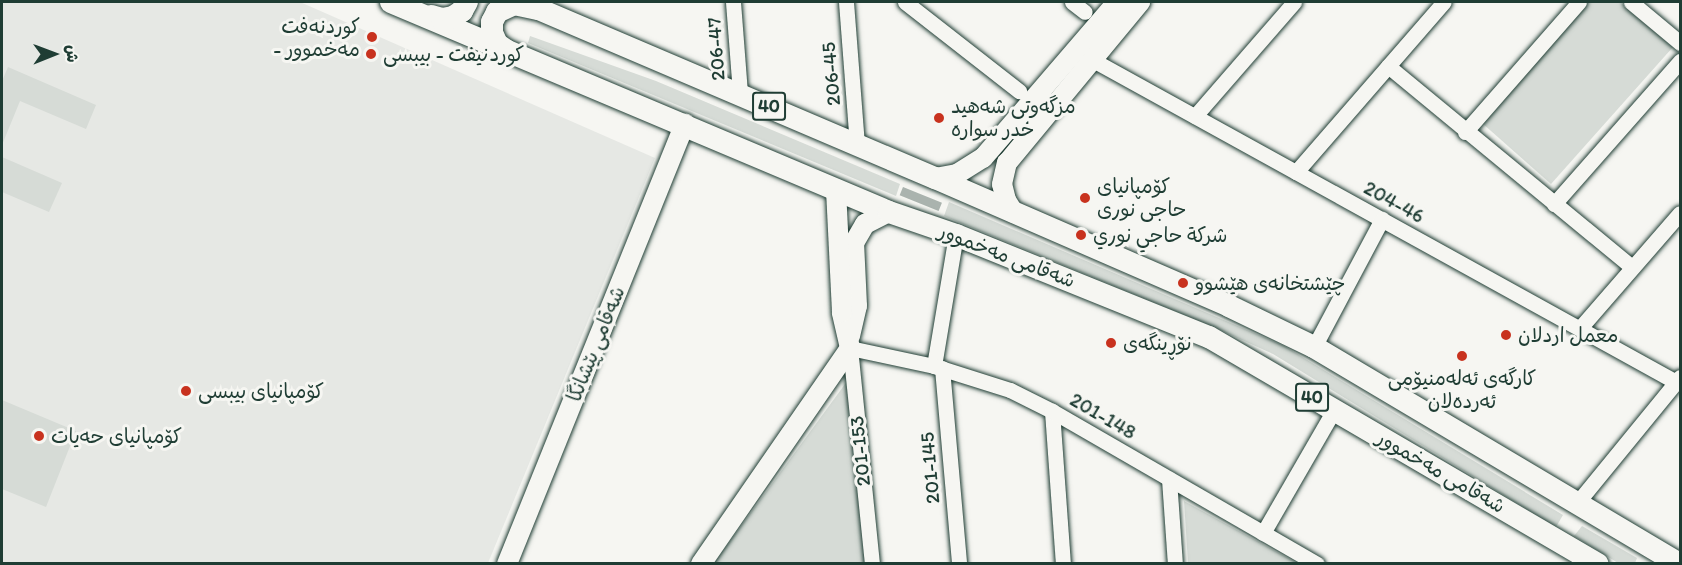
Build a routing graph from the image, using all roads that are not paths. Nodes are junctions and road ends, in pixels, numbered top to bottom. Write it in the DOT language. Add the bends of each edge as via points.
graph roads {
  1 [pos="391,2"];
  2 [pos="467,2"];
  3 [pos="522,2"];
  4 [pos="733,2"];
  5 [pos="846,2"];
  6 [pos="905,2"];
  7 [pos="1072,2"];
  8 [pos="1117,2"];
  9 [pos="1140,2"];
  10 [pos="1294,2"];
  11 [pos="1444,2"];
  12 [pos="1580,2"];
  13 [pos="1631,2"];
  14 [pos="544,11"];
  15 [pos="1085,12"];
  16 [pos="427,15"];
  17 [pos="1680,44"];
  18 [pos="506,50"];
  19 [pos="1091,58"];
  20 [pos="1680,62"];
  21 [pos="1388,66"];
  22 [pos="1020,91"];
  23 [pos="740,94"];
  24 [pos="1196,116"];
  25 [pos="685,124"];
  26 [pos="1466,132"];
  27 [pos="857,144"];
  28 [pos="990,151"];
  29 [pos="1007,163"];
  30 [pos="1296,172"];
  31 [pos="935,178"];
  32 [pos="836,189"];
  33 [pos="1554,204"];
  34 [pos="889,212"];
  35 [pos="1014,213"];
  36 [pos="1680,213"];
  37 [pos="1382,219"];
  38 [pos="956,235"];
  39 [pos="1632,267"];
  40 [pos="1580,328"];
  41 [pos="849,343"];
  42 [pos="1314,347"];
  43 [pos="938,367"];
  44 [pos="1678,379"];
  45 [pos="1334,410"];
  46 [pos="1052,411"];
  47 [pos="1169,479"];
  48 [pos="1577,503"];
  49 [pos="1263,533"];
  50 [pos="1569,556"];
  51 [pos="507,564"];
  52 [pos="700,564"];
  53 [pos="872,564"];
  54 [pos="959,564"];
  55 [pos="1063,564"];
  56 [pos="1175,564"];
  57 [pos="1317,564"];
  58 [pos="1597,564"];
  59 [pos="1680,564"];
  1 -- 16 [label="highway, شەقامی مەخموور / 40"];
  2 -- 16 [label="highway" via="453,18"];
  3 -- 14 [label="highway, شەقامی مەخموور / 40"];
  4 -- 23 [label="street, 206-47"];
  5 -- 27 [label="street, 206-45"];
  6 -- 22 [label="street"];
  7 -- 15 [label="street"];
  8 -- 28 [label="main road"];
  9 -- 19 [label="main road"];
  10 -- 24 [label="street"];
  11 -- 21 [label="street"];
  12 -- 26 [label="street"];
  13 -- 17 [label="street"];
  14 -- 18 [label="highway" via="514,4 497,12 492,33 496,44"];
  14 -- 23 [label="highway, شەقامی مەخموور / 40"];
  16 -- 18 [label="highway, شەقامی مەخموور / 40"];
  18 -- 25 [label="highway, شەقامی مەخموور / 40"];
  19 -- 24 [label="street, 204-46"];
  19 -- 29 [label="main road"];
  20 -- 33 [label="street"];
  21 -- 26 [label="street"];
  21 -- 30 [label="street"];
  23 -- 27 [label="highway, شەقامی مەخموور / 40"];
  24 -- 30 [label="street, 204-46"];
  25 -- 32 [label="highway, شەقامی مەخموور / 40"];
  25 -- 51 [label="main road, شەقامی پێشانگا"];
  26 -- 33 [label="street"];
  27 -- 31 [label="highway, شەقامی مەخموور / 40"];
  28 -- 29 [label="main road" via="993,164"];
  28 -- 31 [label="main road" via="966,170"];
  29 -- 35 [label="main road" via="1002,184"];
  30 -- 37 [label="street, 204-46"];
  31 -- 35 [label="highway, شەقامی مەخموور / 40"];
  32 -- 34 [label="highway, شەقامی مەخموور / 40"];
  32 -- 41 [label="main road, 201-153" via="842,312"];
  33 -- 39 [label="street"];
  34 -- 38 [label="highway, شەقامی مەخموور / 40"];
  34 -- 41 [label="main road, 201-153" via="865,224 854,243 857,306"];
  35 -- 42 [label="highway, شەقامی مەخموور / 40"];
  36 -- 39 [label="street"];
  37 -- 40 [label="street, 204-46"];
  37 -- 42 [label="street"];
  38 -- 43 [label="street, 201-145"];
  38 -- 45 [label="highway, شەقامی مەخموور / 40" via="1209,337"];
  39 -- 40 [label="street"];
  40 -- 44 [label="street, 204-46"];
  41 -- 43 [label="street, 201-148"];
  41 -- 52 [label="main road"];
  41 -- 53 [label="street, 201-153"];
  42 -- 48 [label="highway, شەقامی مەخموور / 40"];
  43 -- 46 [label="street, 201-148" via="999,386"];
  43 -- 54 [label="street, 201-145"];
  44 -- 48 [label="street"];
  45 -- 49 [label="street"];
  45 -- 50 [label="highway, شەقامی مەخموور / 40"];
  46 -- 47 [label="street, 201-148"];
  46 -- 55 [label="street"];
  47 -- 49 [label="street, 201-148"];
  47 -- 56 [label="street"];
  48 -- 59 [label="highway, شەقامی مەخموور / 40"];
  49 -- 57 [label="street, 201-148"];
  50 -- 58 [label="highway, شەقامی مەخموور / 40"];
}
